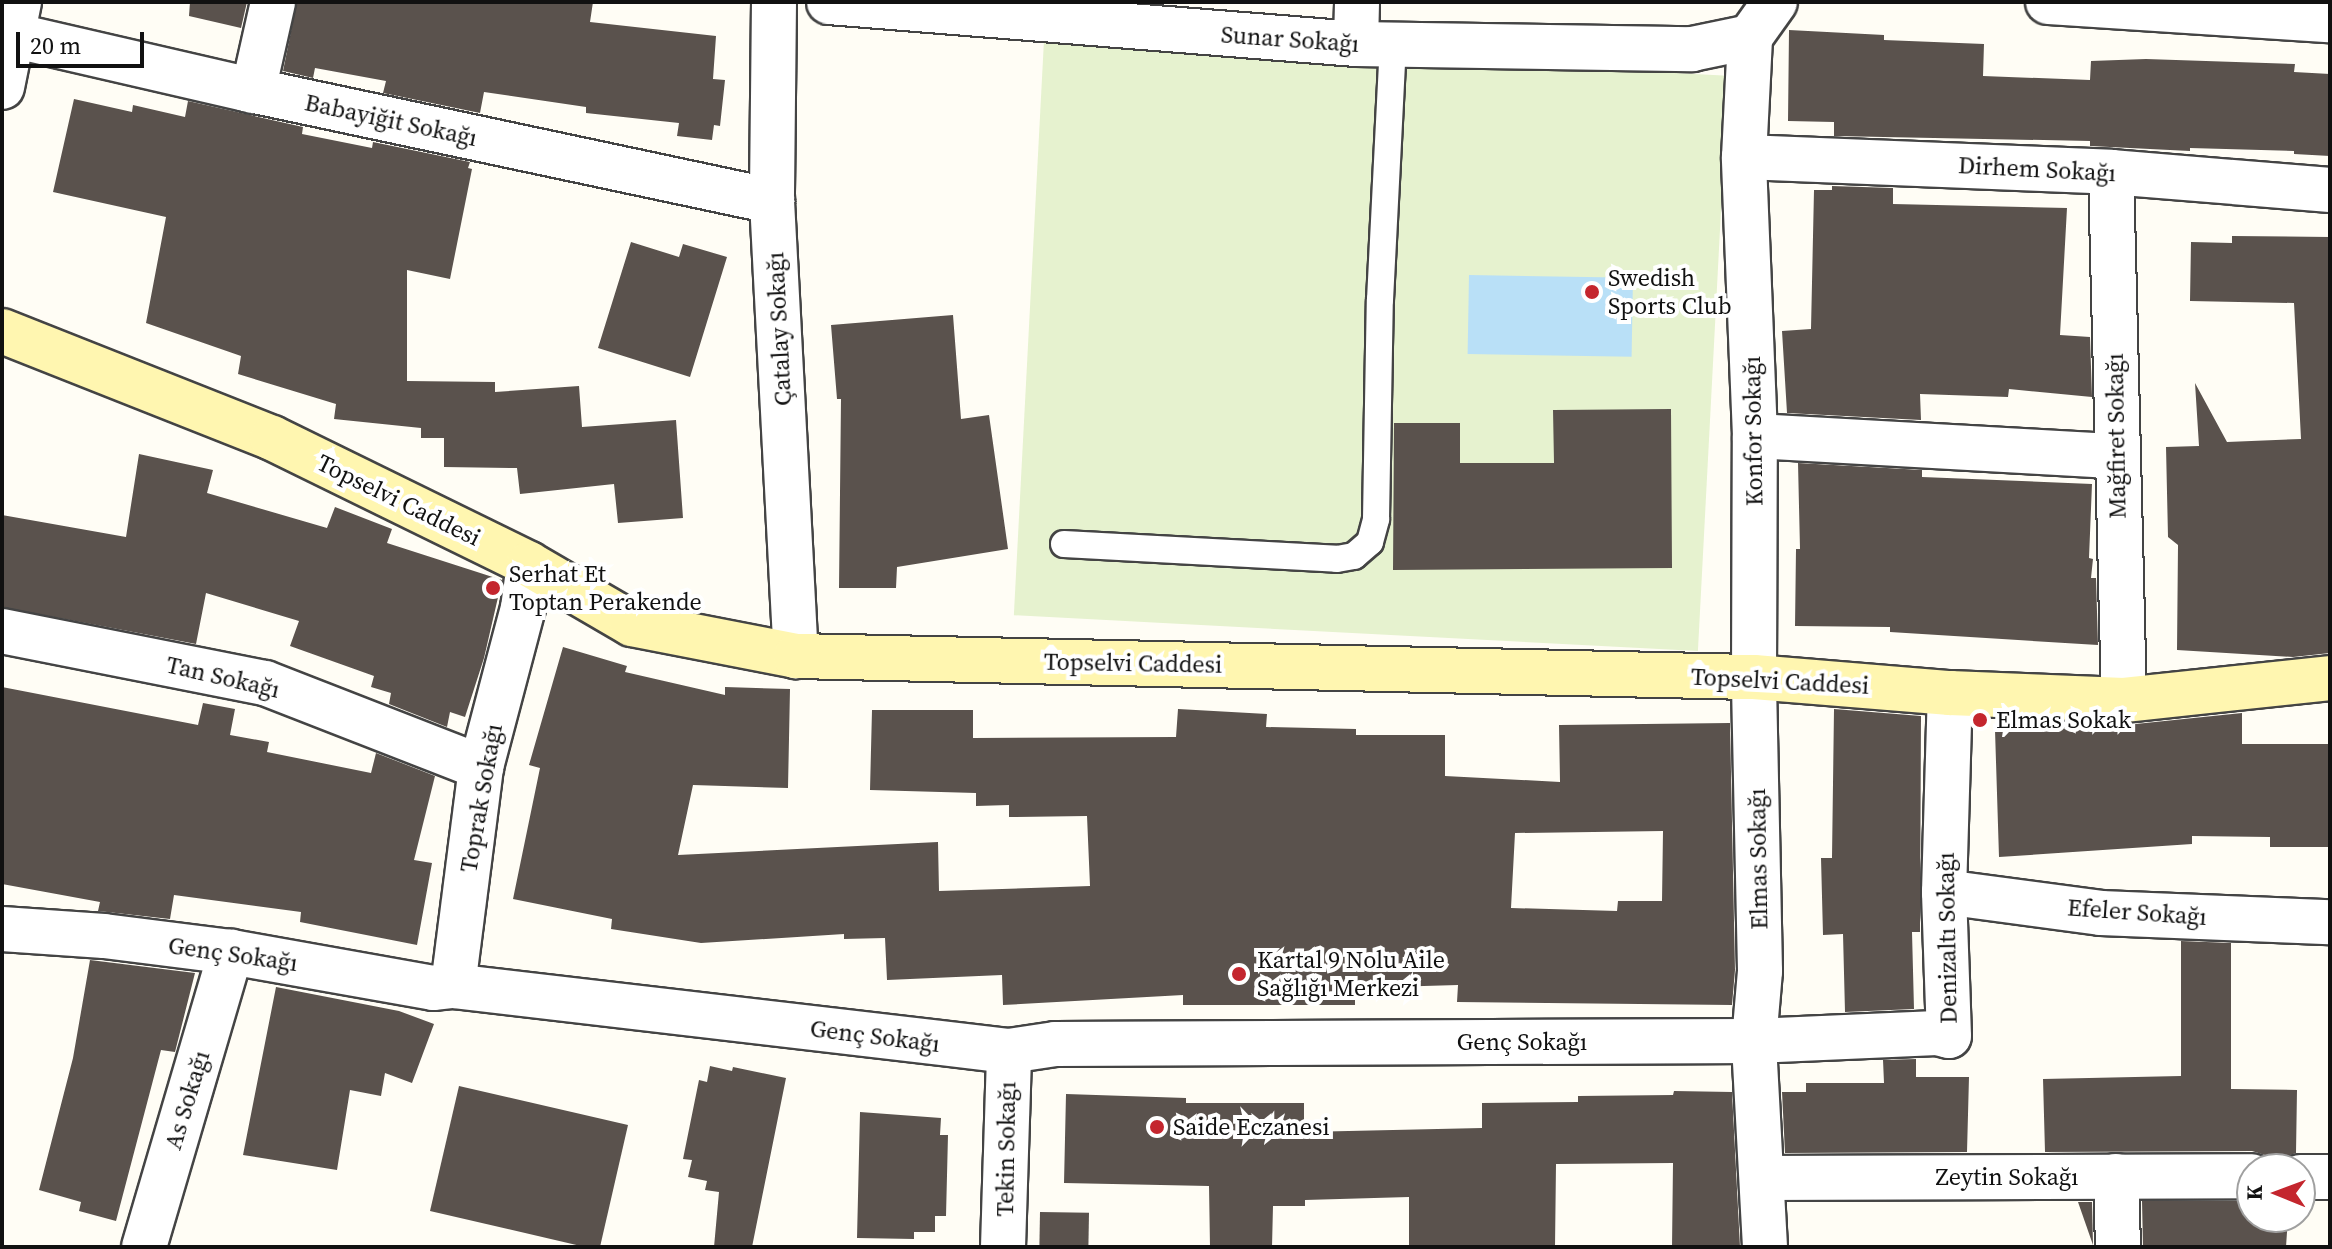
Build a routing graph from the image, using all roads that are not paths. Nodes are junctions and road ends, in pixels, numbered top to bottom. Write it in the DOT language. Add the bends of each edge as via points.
graph roads {
  1 [pos="273,2"];
  2 [pos="774,2"];
  3 [pos="829,2"];
  4 [pos="2048,2"];
  5 [pos="15,18"];
  6 [pos="1762,19"];
  7 [pos="2330,20"];
  8 [pos="1369,30"];
  9 [pos="2,87"];
  10 [pos="253,91"];
  11 [pos="1744,157"];
  12 [pos="2111,172"];
  13 [pos="2330,190"];
  14 [pos="772,201"];
  15 [pos="2,331"];
  16 [pos="1755,436"];
  17 [pos="2116,456"];
  18 [pos="1064,544"];
  19 [pos="529,564"];
  20 [pos="2,631"];
  21 [pos="796,656"];
  22 [pos="1754,677"];
  23 [pos="2330,678"];
  24 [pos="1950,693"];
  25 [pos="2124,700"];
  26 [pos="481,767"];
  27 [pos="1944,892"];
  28 [pos="2330,922"];
  29 [pos="2,929"];
  30 [pos="231,952"];
  31 [pos="453,986"];
  32 [pos="1754,1041"];
  33 [pos="1009,1051"];
  34 [pos="2116,1176"];
  35 [pos="2236,1176"];
  36 [pos="1762,1178"];
  37 [pos="144,1247"];
  38 [pos="1003,1247"];
  39 [pos="1765,1247"];
  40 [pos="2118,1247"];
  1 -- 10 [label="street"];
  2 -- 14 [label="street, Çatalay Sokağı"];
  3 -- 8 [label="street, Sunar Sokağı"];
  4 -- 7 [label="street"];
  5 -- 9 [label="street"];
  5 -- 10 [label="street, Babayiğit Sokağı"];
  6 -- 8 [label="street, Sunar Sokağı" via="1692,49"];
  6 -- 11 [label="street, Konfor Sokağı"];
  8 -- 18 [label="lane" via="1380,300 1376,519 1370,542 1354,556 1337,559"];
  10 -- 14 [label="street, Babayiğit Sokağı"];
  11 -- 12 [label="street, Dirhem Sokağı"];
  11 -- 16 [label="street, Konfor Sokağı"];
  12 -- 13 [label="street, Dirhem Sokağı"];
  12 -- 17 [label="street, Mağfiret Sokağı"];
  14 -- 21 [label="street, Çatalay Sokağı"];
  15 -- 19 [label="street, Topselvi Caddesi" via="272,438"];
  16 -- 17 [label="street"];
  16 -- 22 [label="street, Konfor Sokağı"];
  17 -- 25 [label="street, Mağfiret Sokağı"];
  19 -- 21 [label="street, Topselvi Caddesi" via="632,624"];
  19 -- 26 [label="street, Toprak Sokağı" via="523,608"];
  20 -- 26 [label="street, Tan Sokağı" via="265,683"];
  21 -- 22 [label="street, Topselvi Caddesi"];
  22 -- 24 [label="street, Topselvi Caddesi"];
  22 -- 32 [label="street, Elmas Sokağı" via="1760,971"];
  23 -- 25 [label="street, Topselvi Caddesi"];
  24 -- 25 [label="street, Topselvi Caddesi"];
  24 -- 27 [label="street, Denizaltı Sokağı"];
  26 -- 31 [label="street, Toprak Sokağı"];
  27 -- 28 [label="street, Efeler Sokağı" via="2101,913"];
  27 -- 32 [label="street, Denizaltı Sokağı" via="1949,1036"];
  29 -- 30 [label="street, Genç Sokağı"];
  30 -- 31 [label="street, Genç Sokağı" via="433,988"];
  30 -- 37 [label="street, As Sokağı"];
  31 -- 33 [label="street, Genç Sokağı"];
  32 -- 33 [label="street, Genç Sokağı" via="1055,1044"];
  32 -- 36 [label="street"];
  33 -- 38 [label="street, Tekin Sokağı"];
  34 -- 35 [label="street, Zeytin Sokağı"];
  34 -- 36 [label="street, Zeytin Sokağı"];
  34 -- 40 [label="street"];
  36 -- 39 [label="street"];
}
